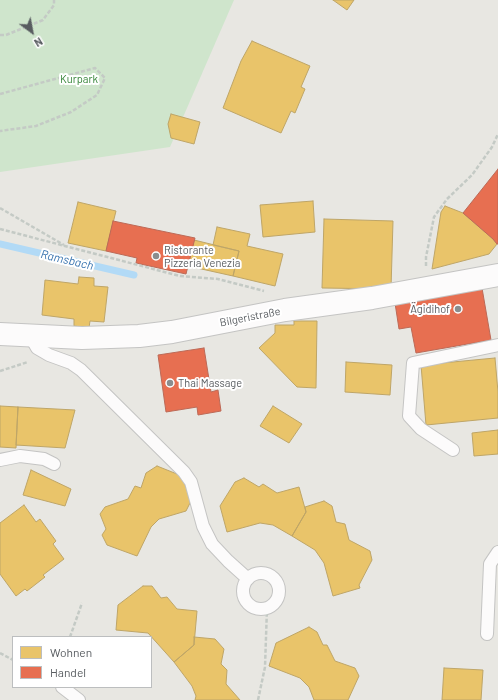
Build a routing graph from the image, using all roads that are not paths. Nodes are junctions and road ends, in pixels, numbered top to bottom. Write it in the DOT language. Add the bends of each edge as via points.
graph roads {
  1 [pos="498,275"];
  2 [pos="0,334"];
  3 [pos="30,336"];
  4 [pos="498,345"];
  5 [pos="453,450"];
  6 [pos="0,460"];
  7 [pos="54,464"];
  8 [pos="498,552"];
  9 [pos="248,579"];
  10 [pos="487,634"];
  11 [pos="63,688"];
  12 [pos="79,700"];
  1 -- 3 [label="street, Bilgeristraße" via="152,335 82,338"];
  2 -- 3 [label="street, Bilgeristraße"];
  3 -- 9 [label="lane" via="37,348 81,370 184,472 191,482 203,526 212,544"];
  4 -- 5 [label="lane" via="413,363 409,416 421,429"];
  6 -- 7 [label="lane" via="20,456 44,459"];
  8 -- 10 [label="lane" via="490,564"];
  9 -- 9 [label="lane" via="267,574 275,580 279,589 275,602 267,608 257,609 248,603 244,588"];
  11 -- 12 [label="lane"];
}
